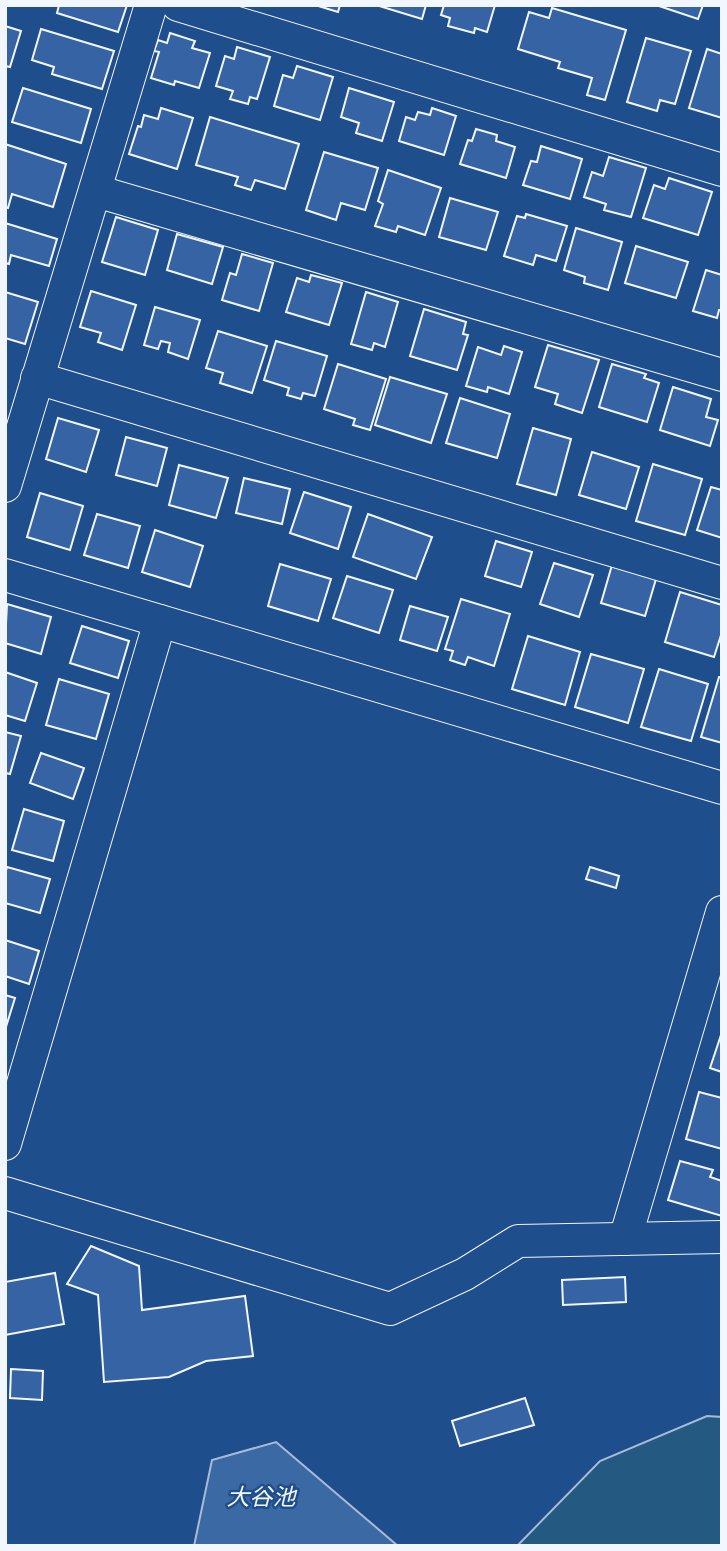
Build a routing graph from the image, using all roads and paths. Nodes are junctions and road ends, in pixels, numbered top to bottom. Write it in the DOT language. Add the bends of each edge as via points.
graph roads {
  1 [pos="150,5"];
  2 [pos="178,5"];
  3 [pos="722,170"];
  4 [pos="96,191"];
  5 [pos="722,375"];
  6 [pos="37,378"];
  7 [pos="5,486"];
  8 [pos="5,575"];
  9 [pos="722,583"];
  10 [pos="160,621"];
  11 [pos="722,788"];
  12 [pos="722,912"];
  13 [pos="5,1144"];
  14 [pos="5,1193"];
  15 [pos="722,1237"];
  16 [pos="625,1239"];
  1 -- 4 [label="street"];
  2 -- 3 [label="street"];
  4 -- 5 [label="street"];
  4 -- 6 [label="street"];
  6 -- 7 [label="street"];
  6 -- 9 [label="street"];
  8 -- 10 [label="street"];
  10 -- 11 [label="street"];
  10 -- 13 [label="street"];
  12 -- 16 [label="street"];
  14 -- 16 [label="street" via="390,1309 465,1274 518,1241"];
  15 -- 16 [label="street"];
}
